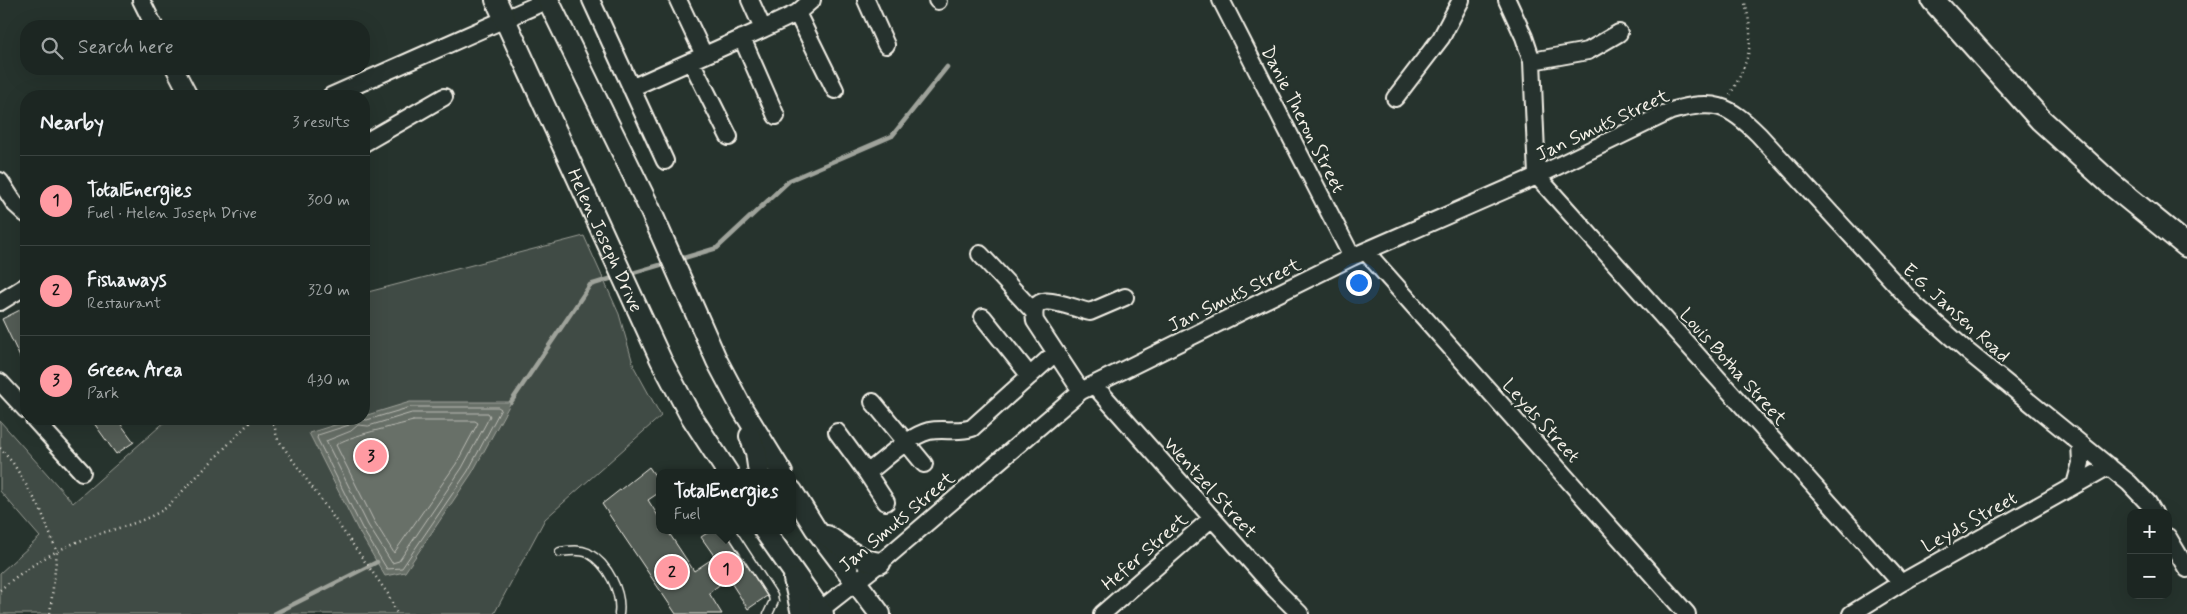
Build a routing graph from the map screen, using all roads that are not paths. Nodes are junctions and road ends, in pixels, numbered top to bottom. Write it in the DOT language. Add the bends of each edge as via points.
graph roads {
  1 [pos="140,0"];
  2 [pos="496,0"];
  3 [pos="548,0"];
  4 [pos="591,0"];
  5 [pos="678,0"];
  6 [pos="750,0"];
  7 [pos="812,0"];
  8 [pos="866,0"];
  9 [pos="1220,0"];
  10 [pos="1461,0"];
  11 [pos="1507,0"];
  12 [pos="1933,0"];
  13 [pos="798,13"];
  14 [pos="504,18"];
  15 [pos="151,20"];
  16 [pos="763,28"];
  17 [pos="1619,32"];
  18 [pos="742,38"];
  19 [pos="886,45"];
  20 [pos="697,58"];
  21 [pos="1532,61"];
  22 [pos="178,75"];
  23 [pos="631,88"];
  24 [pos="186,90"];
  25 [pos="344,90"];
  26 [pos="835,90"];
  27 [pos="444,97"];
  28 [pos="1395,98"];
  29 [pos="1723,108"];
  30 [pos="776,116"];
  31 [pos="729,138"];
  32 [pos="370,140"];
  33 [pos="665,161"];
  34 [pos="1537,176"];
  35 [pos="0,181"];
  36 [pos="20,209"];
  37 [pos="2187,246"];
  38 [pos="980,254"];
  39 [pos="1359,254"];
  40 [pos="20,290"];
  41 [pos="1125,296"];
  42 [pos="0,302"];
  43 [pos="1033,311"];
  44 [pos="983,317"];
  45 [pos="1055,353"];
  46 [pos="1030,376"];
  47 [pos="0,382"];
  48 [pos="1088,388"];
  49 [pos="873,402"];
  50 [pos="20,404"];
  51 [pos="743,410"];
  52 [pos="39,425"];
  53 [pos="837,432"];
  54 [pos="2080,442"];
  55 [pos="908,443"];
  56 [pos="924,464"];
  57 [pos="2109,466"];
  58 [pos="725,469"];
  59 [pos="758,469"];
  60 [pos="780,469"];
  61 [pos="82,472"];
  62 [pos="868,473"];
  63 [pos="2075,485"];
  64 [pos="796,497"];
  65 [pos="886,502"];
  66 [pos="2151,509"];
  67 [pos="1212,518"];
  68 [pos="815,528"];
  69 [pos="733,534"];
  70 [pos="767,534"];
  71 [pos="2172,544"];
  72 [pos="560,552"];
  73 [pos="880,563"];
  74 [pos="2187,568"];
  75 [pos="855,583"];
  76 [pos="1901,583"];
  77 [pos="815,613"];
  78 [pos="619,614"];
  79 [pos="768,614"];
  80 [pos="880,614"];
  81 [pos="1102,614"];
  82 [pos="1300,614"];
  83 [pos="1687,614"];
  84 [pos="1851,614"];
  1 -- 15 [label="street"];
  2 -- 14 [label="street, Helen Joseph Drive"];
  3 -- 14 [label="street"];
  3 -- 51 [label="street"];
  4 -- 23 [label="street"];
  5 -- 20 [label="street"];
  6 -- 16 [label="street"];
  7 -- 13 [label="street"];
  8 -- 19 [label="street"];
  9 -- 39 [label="street, Danie Theron Street"];
  10 -- 28 [label="street" via="1441,38"];
  11 -- 21 [label="street"];
  12 -- 37 [label="main road" via="2041,120 2111,184"];
  13 -- 16 [label="street"];
  13 -- 26 [label="street"];
  14 -- 25 [label="street"];
  14 -- 58 [label="street, Helen Joseph Drive" via="661,360"];
  16 -- 18 [label="street"];
  17 -- 21 [label="street" via="1588,51"];
  18 -- 20 [label="street"];
  18 -- 30 [label="street"];
  20 -- 23 [label="street"];
  20 -- 31 [label="street"];
  21 -- 34 [label="street"];
  22 -- 24 [label="street"];
  23 -- 33 [label="street"];
  27 -- 32 [label="street"];
  29 -- 34 [label="street, Jan Smuts Street" via="1708,104 1671,111"];
  29 -- 54 [label="street, E.G. Jansen Road" via="1736,114 1759,135 1913,304"];
  34 -- 39 [label="street, Jan Smuts Street"];
  34 -- 76 [label="street, Louis Botha Street"];
  35 -- 36 [label="street"];
  38 -- 43 [label="street"];
  39 -- 48 [label="street, Jan Smuts Street"];
  39 -- 83 [label="street, Leyds Street"];
  40 -- 42 [label="street"];
  41 -- 43 [label="street" via="1090,312 1051,301 1041,302"];
  43 -- 45 [label="street, Wentzel Street" via="1035,322"];
  44 -- 46 [label="street"];
  45 -- 46 [label="street"];
  45 -- 48 [label="street, Wentzel Street"];
  46 -- 55 [label="street" via="972,428 928,432"];
  47 -- 50 [label="street"];
  48 -- 67 [label="street, Wentzel Street"];
  48 -- 73 [label="street, Jan Smuts Street"];
  49 -- 55 [label="street"];
  51 -- 59 [label="street"];
  51 -- 60 [label="street"];
  52 -- 61 [label="street"];
  53 -- 62 [label="street"];
  54 -- 57 [label="street, E.G. Jansen Road"];
  54 -- 63 [label="street" via="2081,463"];
  55 -- 56 [label="street"];
  55 -- 62 [label="street"];
  57 -- 63 [label="street, Leyds Street"];
  57 -- 66 [label="street, E.G. Jansen Road"];
  62 -- 65 [label="street"];
  63 -- 76 [label="street, Leyds Street"];
  64 -- 68 [label="street"];
  67 -- 81 [label="street, Hefer Street"];
  67 -- 82 [label="street, Wentzel Street"];
  68 -- 73 [label="street" via="856,556"];
  68 -- 75 [label="street"];
  69 -- 79 [label="lane" via="773,596"];
  70 -- 77 [label="street"];
  71 -- 74 [label="street"];
  72 -- 78 [label="lane" via="574,550 587,553 601,563 619,594"];
  73 -- 75 [label="street, Jan Smuts Street"];
  75 -- 77 [label="street, Jan Smuts Street"];
  75 -- 80 [label="street"];
  76 -- 84 [label="street, Leyds Street"];
}
